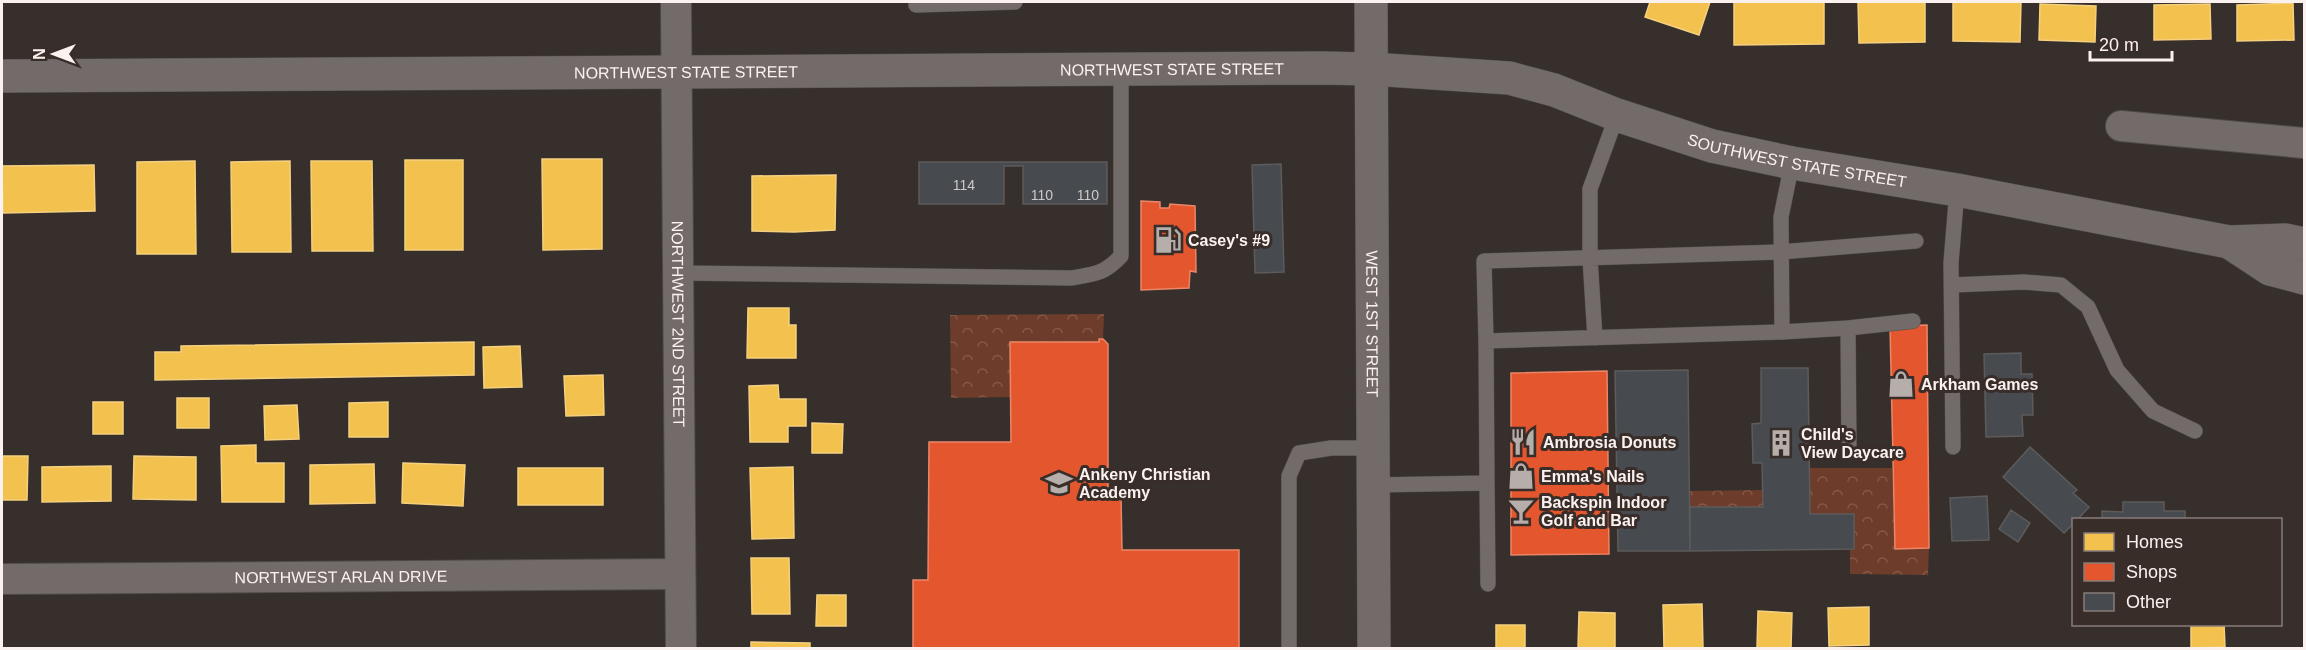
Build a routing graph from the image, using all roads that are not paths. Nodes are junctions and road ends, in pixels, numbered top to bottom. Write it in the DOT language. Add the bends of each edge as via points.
graph roads {
  1 [pos="676,2"];
  2 [pos="916,2"];
  3 [pos="1006,2"];
  4 [pos="1015,2"];
  5 [pos="1371,2"];
  6 [pos="1121,69"];
  7 [pos="1371,69"];
  8 [pos="677,72"];
  9 [pos="2,76"];
  10 [pos="1617,115"];
  11 [pos="2121,126"];
  12 [pos="2304,143"];
  13 [pos="1792,163"];
  14 [pos="1957,190"];
  15 [pos="1916,241"];
  16 [pos="2229,242"];
  17 [pos="2304,244"];
  18 [pos="1780,252"];
  19 [pos="1590,258"];
  20 [pos="679,273"];
  21 [pos="2304,278"];
  22 [pos="1952,285"];
  23 [pos="1913,321"];
  24 [pos="1848,328"];
  25 [pos="1782,332"];
  26 [pos="1595,338"];
  27 [pos="1486,341"];
  28 [pos="2196,431"];
  29 [pos="1953,447"];
  30 [pos="1372,448"];
  31 [pos="1849,452"];
  32 [pos="1487,483"];
  33 [pos="1373,485"];
  34 [pos="680,574"];
  35 [pos="2,579"];
  36 [pos="1488,584"];
  37 [pos="681,648"];
  38 [pos="1289,648"];
  39 [pos="1374,648"];
  1 -- 8 [label="street, NORTHWEST 2ND STREET"];
  2 -- 3 [label="lane"];
  3 -- 4 [label="lane"];
  5 -- 7 [label="main road, WEST 1ST STREET"];
  6 -- 7 [label="main road, NORTHWEST STATE STREET"];
  6 -- 8 [label="main road, NORTHWEST STATE STREET"];
  6 -- 20 [label="lane" via="1121,256 1109,269 1071,278"];
  7 -- 10 [label="main road, SOUTHWEST STATE STREET" via="1509,78 1554,90"];
  7 -- 30 [label="main road, WEST 1ST STREET"];
  8 -- 9 [label="main road, NORTHWEST STATE STREET"];
  8 -- 20 [label="street, NORTHWEST 2ND STREET"];
  10 -- 13 [label="main road, SOUTHWEST STATE STREET" via="1712,146"];
  10 -- 19 [label="lane" via="1590,189"];
  11 -- 12 [label="street"];
  13 -- 14 [label="main road, SOUTHWEST STATE STREET"];
  13 -- 18 [label="lane" via="1781,217"];
  14 -- 16 [label="main road, SOUTHWEST STATE STREET"];
  14 -- 22 [label="lane"];
  15 -- 18 [label="lane"];
  16 -- 17 [label="main road, SOUTHWEST STATE STREET" via="2285,240"];
  16 -- 21 [label="main road, SOUTHWEST STATE STREET" via="2270,269"];
  18 -- 19 [label="lane"];
  18 -- 25 [label="lane"];
  19 -- 26 [label="lane"];
  19 -- 27 [label="lane" via="1484,261"];
  20 -- 34 [label="street, NORTHWEST 2ND STREET"];
  22 -- 28 [label="lane" via="2061,285 2088,307 2117,370 2153,411"];
  22 -- 29 [label="lane"];
  23 -- 24 [label="lane"];
  24 -- 25 [label="lane"];
  24 -- 31 [label="lane"];
  25 -- 26 [label="lane"];
  26 -- 27 [label="lane"];
  27 -- 32 [label="lane"];
  30 -- 33 [label="main road, WEST 1ST STREET"];
  30 -- 38 [label="lane" via="1299,453 1289,476"];
  32 -- 33 [label="lane"];
  32 -- 36 [label="lane"];
  33 -- 39 [label="main road, WEST 1ST STREET"];
  34 -- 35 [label="street, NORTHWEST ARLAN DRIVE"];
  34 -- 37 [label="street, NORTHWEST 2ND STREET"];
}
